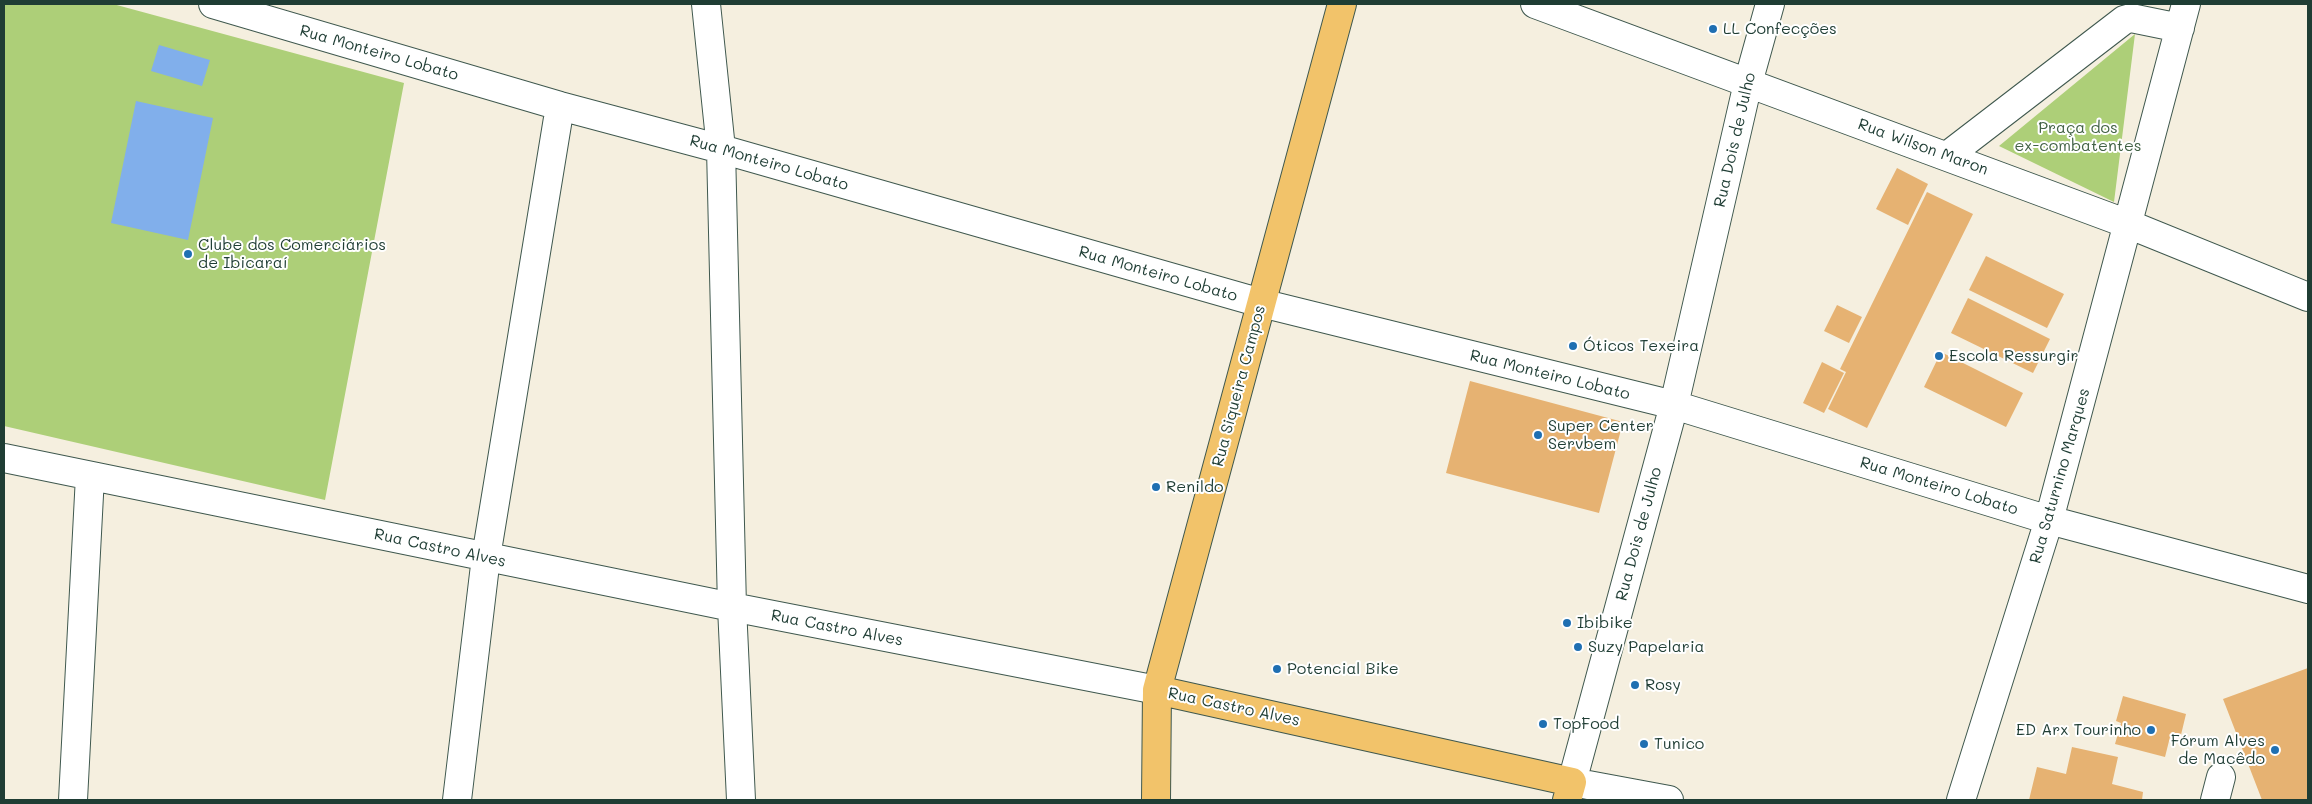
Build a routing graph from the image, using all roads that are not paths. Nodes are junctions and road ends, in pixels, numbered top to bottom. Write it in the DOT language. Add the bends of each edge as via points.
graph roads {
  1 [pos="213,4"];
  2 [pos="706,4"];
  3 [pos="1342,4"];
  4 [pos="1534,4"];
  5 [pos="1770,4"];
  6 [pos="2183,16"];
  7 [pos="1748,83"];
  8 [pos="560,106"];
  9 [pos="721,149"];
  10 [pos="1947,156"];
  11 [pos="2128,224"];
  12 [pos="2308,297"];
  13 [pos="1261,303"];
  14 [pos="1674,405"];
  15 [pos="4,458"];
  16 [pos="90,476"];
  17 [pos="2049,520"];
  18 [pos="486,557"];
  19 [pos="2308,589"];
  20 [pos="732,607"];
  21 [pos="1158,690"];
  22 [pos="1570,791"];
  23 [pos="73,800"];
  24 [pos="457,800"];
  25 [pos="740,800"];
  26 [pos="1156,800"];
  27 [pos="1669,800"];
  28 [pos="1961,800"];
  1 -- 8 [label="street, Rua Monteiro Lobato"];
  2 -- 9 [label="street"];
  3 -- 13 [label="main road, Rua Siqueira Campos"];
  4 -- 7 [label="street, Rua Wilson Maron"];
  5 -- 7 [label="street, Rua Dois de Julho"];
  6 -- 10 [label="street" via="2124,20"];
  6 -- 11 [label="street, Rua Saturnino Marques"];
  7 -- 10 [label="street, Rua Wilson Maron"];
  7 -- 14 [label="street, Rua Dois de Julho"];
  8 -- 9 [label="street, Rua Monteiro Lobato"];
  8 -- 18 [label="street"];
  9 -- 13 [label="street, Rua Monteiro Lobato"];
  9 -- 20 [label="street"];
  10 -- 11 [label="street, Rua Wilson Maron"];
  11 -- 12 [label="street, Rua Wilson Maron"];
  11 -- 17 [label="street, Rua Saturnino Marques"];
  13 -- 14 [label="street, Rua Monteiro Lobato"];
  13 -- 21 [label="main road, Rua Siqueira Campos"];
  14 -- 17 [label="street, Rua Monteiro Lobato"];
  14 -- 22 [label="street, Rua Dois de Julho"];
  15 -- 16 [label="street, Rua Castro Alves"];
  16 -- 18 [label="street, Rua Castro Alves"];
  16 -- 23 [label="street"];
  17 -- 19 [label="street, Rua Monteiro Lobato"];
  17 -- 28 [label="street, Rua Saturnino Marques"];
  18 -- 20 [label="street, Rua Castro Alves"];
  18 -- 24 [label="street"];
  20 -- 21 [label="street, Rua Castro Alves"];
  20 -- 25 [label="street"];
  21 -- 22 [label="main road, Rua Castro Alves"];
  21 -- 26 [label="main road, Rua Siqueira Campos"];
  22 -- 27 [label="street, Rua Castro Alves"];
}
